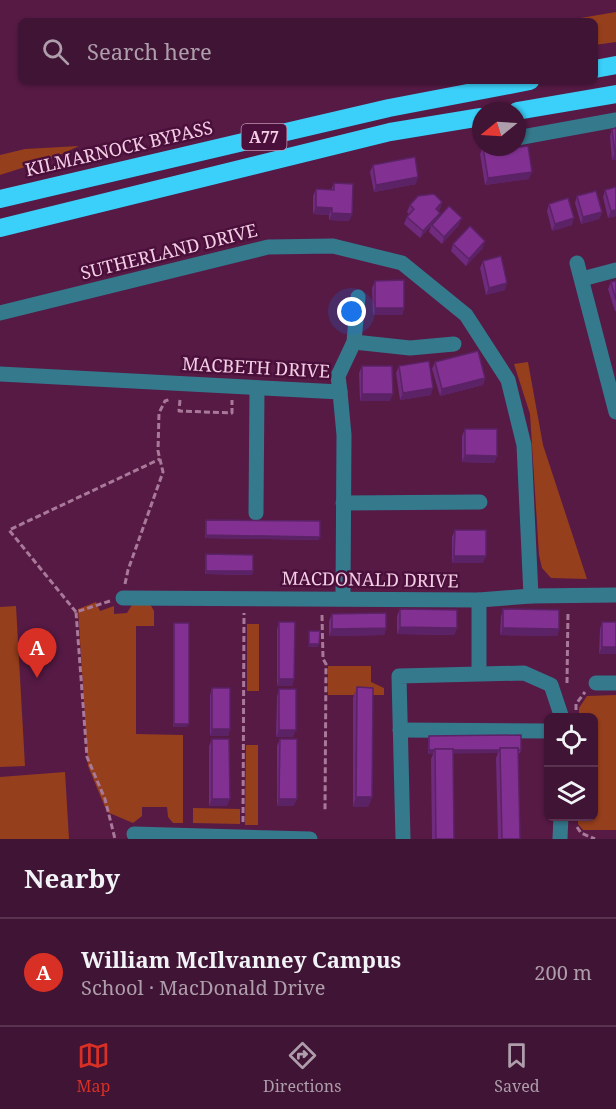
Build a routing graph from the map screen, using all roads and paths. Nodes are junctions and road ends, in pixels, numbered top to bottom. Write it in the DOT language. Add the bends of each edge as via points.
graph roads {
  1 [pos="616,65"];
  2 [pos="598,68"];
  3 [pos="514,84"];
  4 [pos="616,94"];
  5 [pos="526,109"];
  6 [pos="472,118"];
  7 [pos="616,120"];
  8 [pos="526,136"];
  9 [pos="0,199"];
  10 [pos="0,228"];
  11 [pos="577,263"];
  12 [pos="616,270"];
  13 [pos="582,279"];
  14 [pos="358,297"];
  15 [pos="0,313"];
  16 [pos="354,342"];
  17 [pos="454,344"];
  18 [pos="0,374"];
  19 [pos="257,392"];
  20 [pos="340,392"];
  21 [pos="616,411"];
  22 [pos="160,459"];
  23 [pos="480,502"];
  24 [pos="344,503"];
  25 [pos="256,513"];
  26 [pos="616,595"];
  27 [pos="531,596"];
  28 [pos="568,596"];
  29 [pos="123,598"];
  30 [pos="244,598"];
  31 [pos="322,598"];
  32 [pos="343,598"];
  33 [pos="478,600"];
  34 [pos="76,612"];
  35 [pos="479,673"];
  36 [pos="596,683"];
  37 [pos="616,683"];
  38 [pos="567,684"];
  39 [pos="561,713"];
  40 [pos="576,713"];
  41 [pos="400,730"];
  42 [pos="544,731"];
  43 [pos="325,810"];
  44 [pos="561,821"];
  45 [pos="575,823"];
  46 [pos="134,834"];
  47 [pos="243,837"];
  48 [pos="115,839"];
  49 [pos="310,839"];
  50 [pos="404,839"];
  51 [pos="560,839"];
  52 [pos="595,839"];
  1 -- 2 [label="highway"];
  3 -- 9 [label="highway, KILMARNOCK BYPASS / A77" via="389,108"];
  4 -- 5 [label="highway"];
  6 -- 10 [label="highway, A77" via="390,132"];
  7 -- 8 [label="street"];
  11 -- 13 [label="street"];
  12 -- 13 [label="street"];
  13 -- 21 [label="street"];
  14 -- 16 [label="street"];
  15 -- 27 [label="street, SUTHERLAND DRIVE" via="268,248 333,246 402,263 466,315 508,380 524,445"];
  16 -- 17 [label="street" via="410,348"];
  16 -- 20 [label="street" via="338,376"];
  18 -- 19 [label="street, MACBETH DRIVE"];
  19 -- 20 [label="street, MACBETH DRIVE"];
  19 -- 22 [label="path" via="232,396 232,413 179,411 180,396 165,401 159,413"];
  19 -- 25 [label="street"];
  20 -- 24 [label="street, MACBETH DRIVE"];
  22 -- 29 [label="path" via="163,472 128,570"];
  22 -- 34 [label="path" via="9,530"];
  23 -- 24 [label="street"];
  24 -- 32 [label="street, MACBETH DRIVE"];
  26 -- 28 [label="street, MACDONALD DRIVE"];
  27 -- 28 [label="street, MACDONALD DRIVE"];
  27 -- 33 [label="street, MACDONALD DRIVE"];
  28 -- 38 [label="path"];
  29 -- 30 [label="street, MACDONALD DRIVE"];
  29 -- 34 [label="path"];
  30 -- 31 [label="street, MACDONALD DRIVE"];
  30 -- 47 [label="path"];
  31 -- 32 [label="street, MACDONALD DRIVE"];
  31 -- 43 [label="path" via="326,664"];
  32 -- 33 [label="street, MACDONALD DRIVE"];
  33 -- 35 [label="street"];
  34 -- 48 [label="path" via="87,757 105,799"];
  35 -- 39 [label="street" via="524,673 551,685"];
  35 -- 41 [label="street" via="399,676"];
  36 -- 37 [label="street"];
  36 -- 40 [label="path" via="576,704"];
  41 -- 42 [label="street"];
  41 -- 50 [label="street"];
  44 -- 51 [label="street"];
  45 -- 52 [label="path" via="581,833"];
  46 -- 47 [label="street"];
  47 -- 49 [label="street"];
}
